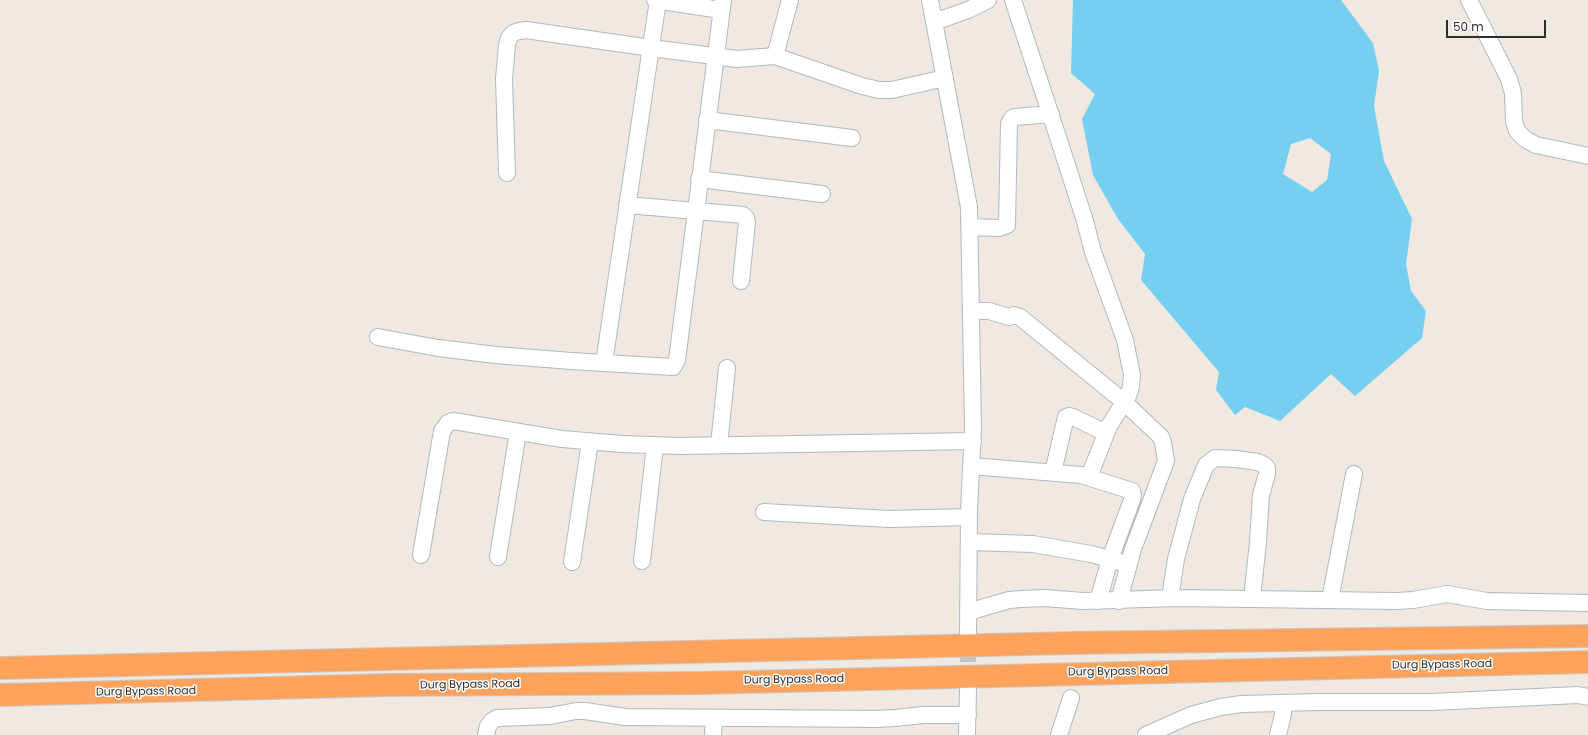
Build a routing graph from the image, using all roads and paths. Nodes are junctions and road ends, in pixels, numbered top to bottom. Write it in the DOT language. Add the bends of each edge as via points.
graph roads {
  1 [pos="657,0"];
  2 [pos="790,0"];
  3 [pos="930,0"];
  4 [pos="988,0"];
  5 [pos="1013,0"];
  6 [pos="1469,0"];
  7 [pos="722,5"];
  8 [pos="934,22"];
  9 [pos="651,48"];
  10 [pos="715,56"];
  11 [pos="775,56"];
  12 [pos="945,78"];
  13 [pos="1051,114"];
  14 [pos="707,120"];
  15 [pos="852,138"];
  16 [pos="1588,156"];
  17 [pos="507,172"];
  18 [pos="699,179"];
  19 [pos="822,194"];
  20 [pos="627,205"];
  21 [pos="695,210"];
  22 [pos="970,227"];
  23 [pos="741,281"];
  24 [pos="972,311"];
  25 [pos="378,337"];
  26 [pos="604,364"];
  27 [pos="727,368"];
  28 [pos="1121,408"];
  29 [pos="518,432"];
  30 [pos="1106,434"];
  31 [pos="973,441"];
  32 [pos="590,442"];
  33 [pos="655,445"];
  34 [pos="719,445"];
  35 [pos="971,466"];
  36 [pos="1053,472"];
  37 [pos="1354,474"];
  38 [pos="1089,477"];
  39 [pos="764,512"];
  40 [pos="969,518"];
  41 [pos="969,542"];
  42 [pos="421,555"];
  43 [pos="498,557"];
  44 [pos="1110,559"];
  45 [pos="642,561"];
  46 [pos="572,562"];
  47 [pos="1129,564"];
  48 [pos="1170,598"];
  49 [pos="1252,599"];
  50 [pos="1330,600"];
  51 [pos="1098,601"];
  52 [pos="1119,601"];
  53 [pos="1588,603"];
  54 [pos="968,612"];
  55 [pos="968,634"];
  56 [pos="1588,636"];
  57 [pos="1588,662"];
  58 [pos="0,668"];
  59 [pos="968,690"];
  60 [pos="0,695"];
  61 [pos="1588,697"];
  62 [pos="1071,698"];
  63 [pos="1283,703"];
  64 [pos="968,714"];
  65 [pos="714,718"];
  66 [pos="486,735"];
  67 [pos="713,735"];
  68 [pos="967,735"];
  69 [pos="1059,735"];
  70 [pos="1146,735"];
  71 [pos="1278,735"];
  1 -- 7 [label="street"];
  1 -- 9 [label="street"];
  2 -- 11 [label="street"];
  3 -- 8 [label="street"];
  4 -- 8 [label="street"];
  5 -- 13 [label="street"];
  6 -- 16 [label="street" via="1509,79 1517,131 1525,139 1536,144"];
  7 -- 10 [label="street"];
  8 -- 12 [label="street"];
  9 -- 10 [label="street"];
  9 -- 17 [label="street" via="526,30 513,33 507,45 504,78"];
  9 -- 20 [label="street"];
  10 -- 11 [label="street"];
  10 -- 14 [label="street"];
  11 -- 12 [label="street" via="879,90 892,90"];
  12 -- 22 [label="street" via="969,207"];
  13 -- 22 [label="street" via="1014,117 1011,120 1007,225 999,228"];
  13 -- 28 [label="street" via="1093,252 1125,340 1132,375 1131,387"];
  14 -- 15 [label="street"];
  14 -- 18 [label="street"];
  18 -- 19 [label="street"];
  18 -- 21 [label="street"];
  20 -- 21 [label="street"];
  20 -- 26 [label="street"];
  21 -- 23 [label="street" via="738,214 746,218"];
  21 -- 26 [label="street" via="675,365 668,368"];
  22 -- 24 [label="street"];
  24 -- 28 [label="street" via="996,312 1009,317 1018,315"];
  24 -- 31 [label="street"];
  25 -- 26 [label="street" via="438,348"];
  27 -- 34 [label="street"];
  28 -- 30 [label="street"];
  28 -- 47 [label="street" via="1161,437 1166,461"];
  29 -- 32 [label="street"];
  29 -- 42 [label="street" via="459,421 448,423 444,427"];
  29 -- 43 [label="street"];
  30 -- 36 [label="street" via="1073,417 1066,417"];
  30 -- 38 [label="street"];
  31 -- 34 [label="street"];
  31 -- 35 [label="street"];
  32 -- 33 [label="street"];
  32 -- 46 [label="street"];
  33 -- 34 [label="street"];
  33 -- 45 [label="street"];
  35 -- 36 [label="street"];
  35 -- 40 [label="street"];
  36 -- 38 [label="street"];
  37 -- 50 [label="street"];
  38 -- 44 [label="street" via="1132,491 1133,495"];
  39 -- 40 [label="street" via="889,519"];
  40 -- 41 [label="street"];
  41 -- 44 [label="street" via="1033,544"];
  41 -- 54 [label="street"];
  44 -- 47 [label="street"];
  44 -- 51 [label="street"];
  47 -- 52 [label="street"];
  48 -- 49 [label="street"];
  48 -- 49 [label="street" via="1176,559 1192,499 1206,465 1215,458 1258,462 1267,468 1261,495"];
  48 -- 52 [label="street"];
  49 -- 50 [label="street"];
  50 -- 53 [label="street" via="1396,601 1447,594 1487,600"];
  51 -- 52 [label="street"];
  51 -- 54 [label="street" via="1008,600"];
  54 -- 55 [label="street"];
  56 -- 58 [label="highway" via="1072,643"];
  57 -- 60 [label="highway, Durg Bypass Road" via="702,683 388,685"];
  59 -- 64 [label="street"];
  61 -- 63 [label="street" via="1578,695 1432,702"];
  62 -- 69 [label="street"];
  63 -- 70 [label="street" via="1221,707 1191,715"];
  63 -- 71 [label="street"];
  64 -- 65 [label="street" via="876,719"];
  64 -- 68 [label="street"];
  65 -- 66 [label="street" via="625,717 576,711 550,716 497,718 488,726"];
  65 -- 67 [label="street"];
}
